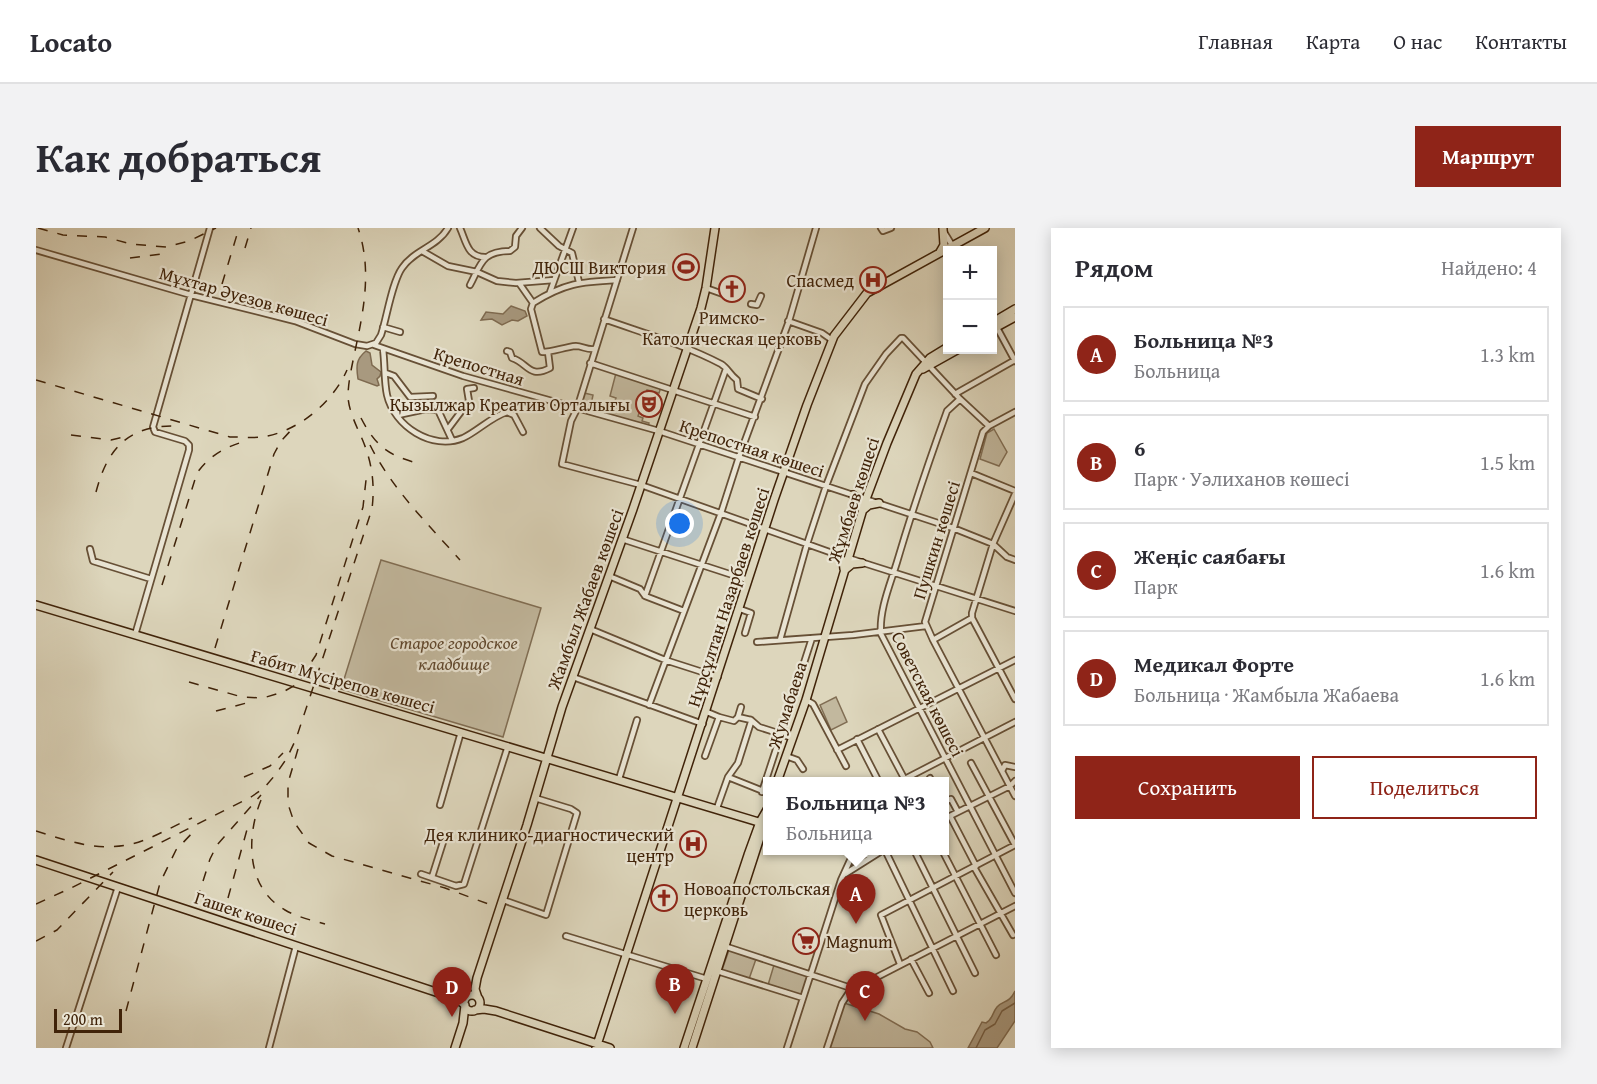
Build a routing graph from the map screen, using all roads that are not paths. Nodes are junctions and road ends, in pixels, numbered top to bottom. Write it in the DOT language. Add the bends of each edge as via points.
graph roads {
  1 [pos="210,228"];
  2 [pos="448,228"];
  3 [pos="460,228"];
  4 [pos="522,228"];
  5 [pos="540,228"];
  6 [pos="573,228"];
  7 [pos="633,228"];
  8 [pos="715,228"];
  9 [pos="816,228"];
  10 [pos="891,228"];
  11 [pos="985,228"];
  12 [pos="943,229"];
  13 [pos="882,230"];
  14 [pos="951,246"];
  15 [pos="957,246"];
  16 [pos="565,249"];
  17 [pos="36,250"];
  18 [pos="422,251"];
  19 [pos="943,252"];
  20 [pos="936,255"];
  21 [pos="486,257"];
  22 [pos="477,272"];
  23 [pos="554,280"];
  24 [pos="617,280"];
  25 [pos="579,282"];
  26 [pos="519,283"];
  27 [pos="470,285"];
  28 [pos="706,288"];
  29 [pos="550,292"];
  30 [pos="191,295"];
  31 [pos="761,296"];
  32 [pos="734,298"];
  33 [pos="532,303"];
  34 [pos="751,304"];
  35 [pos="1015,309"];
  36 [pos="1015,317"];
  37 [pos="604,319"];
  38 [pos="788,321"];
  39 [pos="997,322"];
  40 [pos="997,323"];
  41 [pos="383,327"];
  42 [pos="997,329"];
  43 [pos="399,332"];
  44 [pos="832,340"];
  45 [pos="374,345"];
  46 [pos="383,349"];
  47 [pos="687,349"];
  48 [pos="594,350"];
  49 [pos="507,351"];
  50 [pos="943,351"];
  51 [pos="545,352"];
  52 [pos="948,354"];
  53 [pos="1015,361"];
  54 [pos="590,363"];
  55 [pos="927,364"];
  56 [pos="726,369"];
  57 [pos="386,374"];
  58 [pos="474,388"];
  59 [pos="673,389"];
  60 [pos="956,394"];
  61 [pos="433,396"];
  62 [pos="762,399"];
  63 [pos="960,399"];
  64 [pos="714,403"];
  65 [pos="577,409"];
  66 [pos="1015,412"];
  67 [pos="398,415"];
  68 [pos="755,417"];
  69 [pos="989,426"];
  70 [pos="448,429"];
  71 [pos="659,431"];
  72 [pos="523,432"];
  73 [pos="452,440"];
  74 [pos="699,444"];
  75 [pos="739,457"];
  76 [pos="783,472"];
  77 [pos="971,473"];
  78 [pos="641,485"];
  79 [pos="826,486"];
  80 [pos="870,488"];
  81 [pos="1015,491"];
  82 [pos="853,495"];
  83 [pos="680,499"];
  84 [pos="866,499"];
  85 [pos="879,503"];
  86 [pos="862,512"];
  87 [pos="721,513"];
  88 [pos="912,514"];
  89 [pos="765,528"];
  90 [pos="954,528"];
  91 [pos="622,539"];
  92 [pos="807,544"];
  93 [pos="993,544"];
  94 [pos="852,547"];
  95 [pos="90,549"];
  96 [pos="661,551"];
  97 [pos="836,554"];
  98 [pos="848,558"];
  99 [pos="1015,560"];
  100 [pos="862,562"];
  101 [pos="702,565"];
  102 [pos="844,572"];
  103 [pos="894,573"];
  104 [pos="609,576"];
  105 [pos="151,579"];
  106 [pos="748,580"];
  107 [pos="935,585"];
  108 [pos="645,596"];
  109 [pos="976,597"];
  110 [pos="36,605"];
  111 [pos="740,609"];
  112 [pos="684,611"];
  113 [pos="1015,611"];
  114 [pos="972,618"];
  115 [pos="926,626"];
  116 [pos="590,629"];
  117 [pos="881,632"];
  118 [pos="745,633"];
  119 [pos="135,635"];
  120 [pos="825,637"];
  121 [pos="812,638"];
  122 [pos="780,640"];
  123 [pos="933,640"];
  124 [pos="757,642"];
  125 [pos="666,660"];
  126 [pos="1015,660"];
  127 [pos="999,668"];
  128 [pos="573,677"];
  129 [pos="718,677"];
  130 [pos="958,688"];
  131 [pos="806,699"];
  132 [pos="1015,699"];
  133 [pos="649,705"];
  134 [pos="741,707"];
  135 [pos="920,709"];
  136 [pos="706,712"];
  137 [pos="719,717"];
  138 [pos="738,717"];
  139 [pos="637,720"];
  140 [pos="751,720"];
  141 [pos="1015,722"];
  142 [pos="703,724"];
  143 [pos="878,729"];
  144 [pos="461,732"];
  145 [pos="781,734"];
  146 [pos="792,738"];
  147 [pos="984,738"];
  148 [pos="857,739"];
  149 [pos="508,746"];
  150 [pos="837,750"];
  151 [pos="705,756"];
  152 [pos="786,756"];
  153 [pos="547,758"];
  154 [pos="945,758"];
  155 [pos="996,761"];
  156 [pos="971,763"];
  157 [pos="1006,765"];
  158 [pos="846,766"];
  159 [pos="1015,766"];
  160 [pos="803,769"];
  161 [pos="1002,771"];
  162 [pos="728,777"];
  163 [pos="769,777"];
  164 [pos="779,777"];
  165 [pos="876,777"];
  166 [pos="901,777"];
  167 [pos="910,777"];
  168 [pos="619,779"];
  169 [pos="1015,781"];
  170 [pos="1010,786"];
  171 [pos="763,792"];
  172 [pos="990,796"];
  173 [pos="1015,796"];
  174 [pos="679,797"];
  175 [pos="535,798"];
  176 [pos="949,800"];
  177 [pos="440,805"];
  178 [pos="970,806"];
  179 [pos="717,808"];
  180 [pos="958,812"];
  181 [pos="950,816"];
  182 [pos="763,824"];
  183 [pos="445,836"];
  184 [pos="1015,845"];
  185 [pos="850,855"];
  186 [pos="853,855"];
  187 [pos="860,855"];
  188 [pos="875,855"];
  189 [pos="884,855"];
  190 [pos="916,855"];
  191 [pos="944,855"];
  192 [pos="995,855"];
  193 [pos="36,860"];
  194 [pos="850,860"];
  195 [pos="859,864"];
  196 [pos="975,866"];
  197 [pos="422,874"];
  198 [pos="955,876"];
  199 [pos="432,877"];
  200 [pos="841,880"];
  201 [pos="118,887"];
  202 [pos="933,888"];
  203 [pos="1015,893"];
  204 [pos="503,900"];
  205 [pos="909,900"];
  206 [pos="1015,906"];
  207 [pos="1001,913"];
  208 [pos="980,924"];
  209 [pos="1013,935"];
  210 [pos="566,936"];
  211 [pos="956,936"];
  212 [pos="722,945"];
  213 [pos="296,946"];
  214 [pos="932,948"];
  215 [pos="627,954"];
  216 [pos="996,955"];
  217 [pos="911,959"];
  218 [pos="900,964"];
  219 [pos="717,970"];
  220 [pos="975,973"];
  221 [pos="810,974"];
  222 [pos="477,978"];
  223 [pos="707,979"];
  224 [pos="846,985"];
  225 [pos="854,989"];
  226 [pos="953,991"];
  227 [pos="928,993"];
  228 [pos="847,994"];
  229 [pos="446,995"];
  230 [pos="468,997"];
  231 [pos="705,997"];
  232 [pos="803,998"];
  233 [pos="478,999"];
  234 [pos="465,1005"];
  235 [pos="474,1010"];
  236 [pos="496,1011"];
  237 [pos="463,1023"];
  238 [pos="597,1046"];
  239 [pos="66,1048"];
  240 [pos="269,1048"];
  241 [pos="455,1048"];
  242 [pos="610,1048"];
  243 [pos="684,1048"];
  244 [pos="692,1048"];
  245 [pos="787,1048"];
  246 [pos="827,1048"];
  1 -- 30 [label="street"];
  2 -- 18 [label="street" via="439,240"];
  3 -- 21 [label="street" via="470,251"];
  4 -- 21 [label="street" via="510,251"];
  5 -- 16 [label="street"];
  6 -- 16 [label="street"];
  7 -- 24 [label="street"];
  8 -- 28 [label="main road, Жамбыл Жабаев көшесі"];
  9 -- 38 [label="street"];
  10 -- 13 [label="street"];
  11 -- 15 [label="main road"];
  12 -- 14 [label="street"];
  12 -- 20 [label="main road" via="944,245"];
  16 -- 23 [label="street"];
  16 -- 25 [label="street" via="572,254"];
  17 -- 30 [label="street, Мұхтар Әуезов көшесі"];
  18 -- 22 [label="street" via="448,266"];
  18 -- 41 [label="street" via="400,270"];
  19 -- 20 [label="main road, Нұрсұлтан Назарбаев көшесі"];
  20 -- 44 [label="main road, Нұрсұлтан Назарбаев көшесі" via="865,294"];
  21 -- 22 [label="street"];
  22 -- 26 [label="street" via="497,281"];
  22 -- 27 [label="street"];
  23 -- 26 [label="street"];
  23 -- 29 [label="street"];
  24 -- 25 [label="street"];
  24 -- 37 [label="street"];
  25 -- 29 [label="street"];
  26 -- 33 [label="street"];
  28 -- 32 [label="street"];
  28 -- 47 [label="main road, Жамбыл Жабаев көшесі"];
  29 -- 33 [label="street"];
  30 -- 45 [label="street, Мұхтар Әуезов көшесі" via="295,321 357,345"];
  30 -- 105 [label="street" via="153,427 155,432 185,441 189,450"];
  31 -- 34 [label="street" via="757,305"];
  33 -- 51 [label="street"];
  35 -- 39 [label="main road"];
  36 -- 40 [label="main road"];
  37 -- 47 [label="street"];
  37 -- 48 [label="street"];
  38 -- 44 [label="street"];
  38 -- 62 [label="street"];
  41 -- 43 [label="street"];
  41 -- 45 [label="street"];
  42 -- 53 [label="street"];
  44 -- 76 [label="main road, Нұрсұлтан Назарбаев көшесі"];
  45 -- 46 [label="street, Крепостная"];
  46 -- 57 [label="street"];
  46 -- 65 [label="street, Крепостная"];
  47 -- 56 [label="street"];
  47 -- 59 [label="main road, Жамбыл Жабаев көшесі"];
  48 -- 51 [label="street" via="577,346"];
  48 -- 54 [label="street"];
  49 -- 51 [label="street" via="535,372 550,368"];
  50 -- 55 [label="main road, Жұмбаев көшесі"];
  52 -- 55 [label="main road, Жұмбаев көшесі"];
  53 -- 60 [label="street"];
  54 -- 59 [label="street"];
  54 -- 65 [label="street"];
  55 -- 60 [label="street"];
  55 -- 79 [label="street" via="902,338 886,354 866,381"];
  55 -- 80 [label="main road, Жұмбаев көшесі" via="908,390"];
  56 -- 62 [label="street" via="737,380 738,389"];
  56 -- 64 [label="street"];
  57 -- 61 [label="street" via="394,376 410,397"];
  57 -- 67 [label="street" via="388,400"];
  58 -- 70 [label="street" via="467,389 470,401"];
  59 -- 64 [label="street"];
  59 -- 71 [label="main road, Жамбыл Жабаев көшесі"];
  60 -- 63 [label="street"];
  62 -- 68 [label="street"];
  63 -- 69 [label="street"];
  63 -- 88 [label="street, Советская көшесі" via="947,411"];
  64 -- 68 [label="street"];
  64 -- 74 [label="street"];
  65 -- 71 [label="street, Крепостная көшесі"];
  65 -- 78 [label="street" via="562,464"];
  66 -- 69 [label="street"];
  67 -- 70 [label="street" via="438,410"];
  67 -- 73 [label="street" via="423,438"];
  68 -- 75 [label="street"];
  69 -- 77 [label="street, Пушкин көшесі" via="983,432"];
  70 -- 73 [label="street"];
  71 -- 74 [label="street, Крепостная көшесі"];
  71 -- 78 [label="main road, Жамбыл Жабаев көшесі"];
  72 -- 73 [label="street" via="514,415 507,412"];
  74 -- 75 [label="street, Крепостная көшесі"];
  74 -- 83 [label="street"];
  75 -- 76 [label="street, Крепостная көшесі"];
  75 -- 87 [label="street"];
  76 -- 79 [label="street, Крепостная көшесі"];
  76 -- 89 [label="main road, Нұрсұлтан Назарбаев көшесі"];
  77 -- 81 [label="street"];
  77 -- 90 [label="street, Пушкин көшесі"];
  78 -- 83 [label="street"];
  78 -- 91 [label="main road, Жамбыл Жабаев көшесі"];
  79 -- 82 [label="street, Крепостная көшесі"];
  79 -- 92 [label="street"];
  80 -- 82 [label="main road" via="863,495"];
  80 -- 84 [label="main road, Жұмбаев көшесі"];
  80 -- 85 [label="main road" via="871,497"];
  81 -- 93 [label="street"];
  82 -- 84 [label="street, Крепостная көшесі"];
  82 -- 86 [label="main road"];
  83 -- 87 [label="street"];
  83 -- 96 [label="street"];
  84 -- 85 [label="street, Крепостная көшесі"];
  84 -- 86 [label="main road, Жұмбаев көшесі"];
  85 -- 86 [label="main road" via="868,505"];
  85 -- 88 [label="street, Крепостная көшесі"];
  86 -- 94 [label="main road, Жұмбаев көшесі"];
  87 -- 89 [label="street"];
  87 -- 101 [label="street"];
  88 -- 90 [label="street, Крепостная көшесі"];
  88 -- 103 [label="street, Советская көшесі"];
  89 -- 92 [label="street"];
  89 -- 106 [label="main road, Нұрсұлтан Назарбаев көшесі"];
  90 -- 93 [label="street, Крепостная көшесі"];
  90 -- 107 [label="street, Пушкин көшесі"];
  91 -- 96 [label="street"];
  91 -- 104 [label="main road, Жамбыл Жабаев көшесі"];
  92 -- 97 [label="street"];
  92 -- 122 [label="street"];
  93 -- 99 [label="street, Крепостная көшесі"];
  93 -- 109 [label="street"];
  94 -- 97 [label="main road" via="847,553"];
  94 -- 98 [label="main road, Жұмбаев көшесі"];
  94 -- 100 [label="main road" via="854,556"];
  95 -- 105 [label="street" via="93,561"];
  96 -- 101 [label="street"];
  96 -- 108 [label="street"];
  97 -- 98 [label="street"];
  97 -- 102 [label="main road" via="843,561"];
  98 -- 100 [label="street"];
  98 -- 102 [label="main road, Жұмбаев көшесі"];
  100 -- 102 [label="main road" via="851,564"];
  100 -- 103 [label="street"];
  101 -- 106 [label="street"];
  101 -- 112 [label="street"];
  102 -- 120 [label="main road, Жұмбаев көшесі"];
  103 -- 107 [label="street"];
  103 -- 117 [label="street, Советская көшесі"];
  104 -- 108 [label="street" via="640,589"];
  104 -- 116 [label="main road, Жамбыл Жабаев көшесі"];
  105 -- 119 [label="street"];
  106 -- 111 [label="main road, Нұрсұлтан Назарбаев көшесі"];
  107 -- 109 [label="street"];
  107 -- 115 [label="street, Пушкин көшесі"];
  108 -- 112 [label="street"];
  109 -- 113 [label="street"];
  109 -- 114 [label="street"];
  110 -- 119 [label="main road, Ғабит Мүсірепов көшесі"];
  111 -- 118 [label="street" via="751,614"];
  111 -- 129 [label="main road, Нұрсұлтан Назарбаев көшесі"];
  112 -- 125 [label="street"];
  114 -- 123 [label="street"];
  114 -- 127 [label="street"];
  115 -- 117 [label="street"];
  115 -- 123 [label="street, Пушкин көшесі"];
  116 -- 125 [label="street"];
  116 -- 128 [label="main road, Жамбыл Жабаев көшесі"];
  117 -- 120 [label="street"];
  117 -- 135 [label="street, Советская көшесі"];
  119 -- 144 [label="main road, Ғабит Мүсірепов көшесі"];
  120 -- 121 [label="street"];
  120 -- 131 [label="main road, Жумабаева"];
  121 -- 122 [label="street"];
  121 -- 145 [label="street"];
  122 -- 124 [label="street"];
  123 -- 130 [label="street, Пушкин көшесі"];
  125 -- 129 [label="street"];
  125 -- 133 [label="street"];
  126 -- 127 [label="street"];
  127 -- 130 [label="street"];
  127 -- 132 [label="street"];
  128 -- 133 [label="street"];
  128 -- 153 [label="main road, Жамбыл Жабаев көшесі"];
  129 -- 136 [label="main road, Нұрсұлтан Назарбаев көшесі"];
  130 -- 135 [label="street"];
  130 -- 147 [label="street, Пушкин көшесі"];
  131 -- 146 [label="main road, Жумабаева"];
  131 -- 150 [label="street" via="813,704"];
  133 -- 142 [label="street"];
  134 -- 138 [label="street"];
  135 -- 143 [label="street"];
  135 -- 154 [label="street, Советская көшесі"];
  136 -- 137 [label="street"];
  136 -- 142 [label="main road, Нұрсұлтан Назарбаев көшесі"];
  137 -- 138 [label="street" via="730,721"];
  137 -- 151 [label="street"];
  138 -- 140 [label="street"];
  139 -- 168 [label="street"];
  140 -- 145 [label="street"];
  140 -- 162 [label="street" via="738,763"];
  141 -- 147 [label="street"];
  142 -- 174 [label="main road, Нұрсұлтан Назарбаев көшесі"];
  143 -- 148 [label="street"];
  143 -- 166 [label="street"];
  144 -- 149 [label="main road, Ғабит Мүсірепов көшесі"];
  144 -- 177 [label="street"];
  145 -- 146 [label="street"];
  145 -- 163 [label="street"];
  146 -- 152 [label="main road, Жумабаева"];
  147 -- 154 [label="street"];
  147 -- 155 [label="street, Пушкин көшесі"];
  148 -- 150 [label="street"];
  148 -- 165 [label="street"];
  149 -- 153 [label="main road, Ғабит Мүсірепов көшесі"];
  149 -- 199 [label="street" via="465,882 456,886"];
  150 -- 158 [label="street"];
  152 -- 160 [label="street" via="797,760"];
  152 -- 164 [label="main road, Жумабаева"];
  153 -- 168 [label="main road, Ғабит Мүсірепов көшесі"];
  153 -- 175 [label="main road, Жамбыл Жабаев көшесі"];
  154 -- 167 [label="street"];
  154 -- 178 [label="street, Советская көшесі"];
  155 -- 157 [label="street"];
  155 -- 161 [label="street, Пушкин көшесі"];
  156 -- 172 [label="street"];
  157 -- 159 [label="street"];
  157 -- 161 [label="street"];
  161 -- 170 [label="street, Пушкин көшесі"];
  162 -- 171 [label="street"];
  162 -- 179 [label="street"];
  168 -- 174 [label="main road, Ғабит Мүсірепов көшесі"];
  169 -- 170 [label="street"];
  170 -- 172 [label="street"];
  170 -- 173 [label="street, Пушкин көшесі"];
  172 -- 178 [label="street"];
  172 -- 184 [label="street"];
  174 -- 179 [label="main road"];
  174 -- 215 [label="main road, Нұрсұлтан Назарбаев көшесі"];
  175 -- 204 [label="main road, Жамбыл Жабаев көшесі"];
  175 -- 204 [label="street" via="577,814 546,915"];
  176 -- 180 [label="street"];
  178 -- 180 [label="street"];
  178 -- 192 [label="street, Советская көшесі"];
  179 -- 182 [label="main road"];
  180 -- 181 [label="street"];
  181 -- 196 [label="street"];
  182 -- 212 [label="main road"];
  183 -- 199 [label="street"];
  184 -- 192 [label="street"];
  185 -- 194 [label="street"];
  186 -- 194 [label="street"];
  187 -- 195 [label="street" via="864,858"];
  188 -- 195 [label="street"];
  189 -- 205 [label="street"];
  190 -- 202 [label="street"];
  191 -- 198 [label="street"];
  192 -- 196 [label="street"];
  192 -- 203 [label="street, Советская көшесі"];
  193 -- 201 [label="main road, Гашек көшесі"];
  194 -- 195 [label="street" via="852,865"];
  194 -- 200 [label="street"];
  195 -- 200 [label="street"];
  196 -- 198 [label="street"];
  196 -- 207 [label="street"];
  197 -- 199 [label="street"];
  198 -- 202 [label="street"];
  198 -- 208 [label="street"];
  200 -- 221 [label="street"];
  201 -- 213 [label="main road, Гашек көшесі"];
  201 -- 239 [label="street"];
  202 -- 205 [label="street"];
  202 -- 211 [label="street"];
  204 -- 222 [label="main road, Жамбыл Жабаев көшесі"];
  205 -- 214 [label="street"];
  205 -- 218 [label="street" via="881,915"];
  206 -- 207 [label="street"];
  207 -- 208 [label="street"];
  207 -- 209 [label="street"];
  208 -- 211 [label="street"];
  208 -- 216 [label="street"];
  210 -- 215 [label="street"];
  211 -- 214 [label="street"];
  211 -- 220 [label="street"];
  212 -- 219 [label="main road"];
  212 -- 221 [label="street"];
  212 -- 223 [label="main road"];
  213 -- 229 [label="main road, Гашек көшесі"];
  213 -- 240 [label="street"];
  214 -- 217 [label="street"];
  214 -- 226 [label="street"];
  215 -- 223 [label="street"];
  215 -- 238 [label="main road, Нұрсұлтан Назарбаев көшесі"];
  217 -- 218 [label="street"];
  217 -- 227 [label="street"];
  218 -- 225 [label="street"];
  219 -- 231 [label="main road"];
  219 -- 232 [label="street"];
  221 -- 224 [label="street"];
  221 -- 232 [label="street"];
  222 -- 230 [label="main road"];
  222 -- 233 [label="main road"];
  223 -- 231 [label="main road"];
  224 -- 225 [label="street"];
  224 -- 228 [label="street"];
  225 -- 228 [label="street"];
  228 -- 246 [label="street"];
  229 -- 230 [label="main road, Гашек көшесі"];
  229 -- 234 [label="main road, Гашек көшесі"];
  230 -- 233 [label="main road"];
  230 -- 234 [label="main road"];
  231 -- 243 [label="main road"];
  231 -- 244 [label="main road"];
  232 -- 245 [label="street"];
  233 -- 235 [label="main road" via="479,1006"];
  233 -- 236 [label="main road"];
  234 -- 235 [label="main road"];
  234 -- 237 [label="main road"];
  235 -- 236 [label="main road"];
  235 -- 237 [label="main road"];
  236 -- 238 [label="main road"];
  237 -- 241 [label="main road"];
  238 -- 242 [label="main road"];
}
